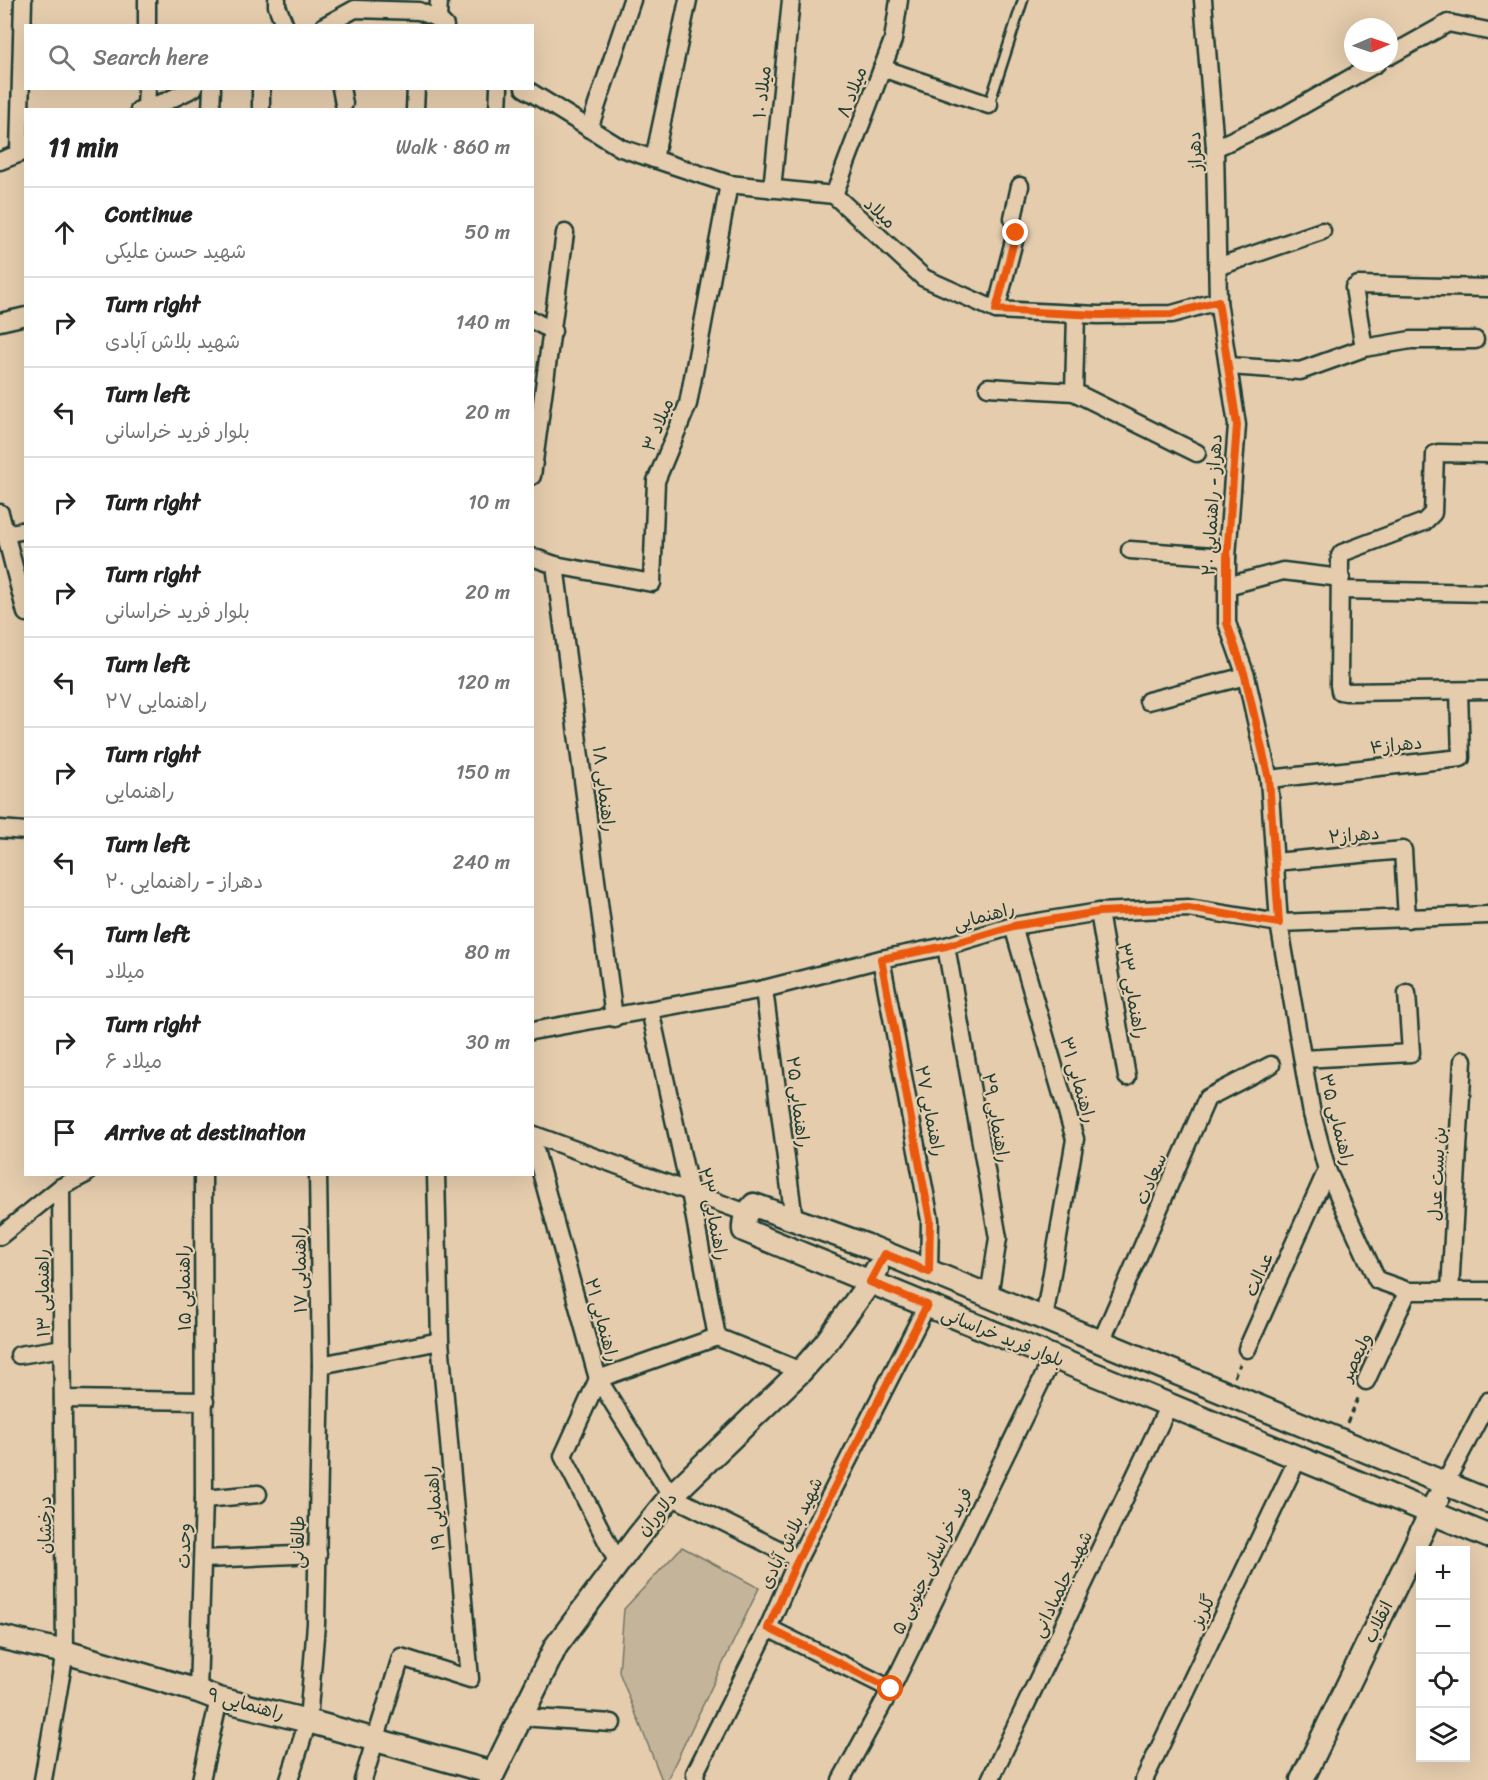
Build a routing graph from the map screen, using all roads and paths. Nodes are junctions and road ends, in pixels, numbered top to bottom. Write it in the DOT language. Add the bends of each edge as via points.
graph roads {
  1 [pos="23,0"];
  2 [pos="147,0"];
  3 [pos="277,0"];
  4 [pos="439,0"];
  5 [pos="632,0"];
  6 [pos="688,0"];
  7 [pos="791,0"];
  8 [pos="899,0"];
  9 [pos="1023,0"];
  10 [pos="1203,0"];
  11 [pos="419,18"];
  12 [pos="442,22"];
  13 [pos="147,24"];
  14 [pos="284,24"];
  15 [pos="328,24"];
  16 [pos="1488,32"];
  17 [pos="1398,52"];
  18 [pos="882,68"];
  19 [pos="1361,72"];
  20 [pos="147,90"];
  21 [pos="189,90"];
  22 [pos="212,90"];
  23 [pos="261,90"];
  24 [pos="416,90"];
  25 [pos="499,90"];
  26 [pos="527,90"];
  27 [pos="989,105"];
  28 [pos="143,108"];
  29 [pos="211,108"];
  30 [pos="261,108"];
  31 [pos="416,108"];
  32 [pos="498,108"];
  33 [pos="589,129"];
  34 [pos="1215,148"];
  35 [pos="22,152"];
  36 [pos="654,159"];
  37 [pos="0,161"];
  38 [pos="729,184"];
  39 [pos="1020,186"];
  40 [pos="772,189"];
  41 [pos="834,195"];
  42 [pos="1322,231"];
  43 [pos="565,233"];
  44 [pos="1217,267"];
  45 [pos="1488,288"];
  46 [pos="1218,301"];
  47 [pos="996,310"];
  48 [pos="1076,314"];
  49 [pos="24,316"];
  50 [pos="534,321"];
  51 [pos="0,322"];
  52 [pos="553,331"];
  53 [pos="1475,340"];
  54 [pos="1364,348"];
  55 [pos="1229,366"];
  56 [pos="988,387"];
  57 [pos="1074,392"];
  58 [pos="1197,453"];
  59 [pos="1488,454"];
  60 [pos="534,462"];
  61 [pos="0,513"];
  62 [pos="24,530"];
  63 [pos="5,534"];
  64 [pos="1130,550"];
  65 [pos="1227,557"];
  66 [pos="534,558"];
  67 [pos="555,565"];
  68 [pos="1341,584"];
  69 [pos="1227,585"];
  70 [pos="1488,593"];
  71 [pos="24,605"];
  72 [pos="1245,676"];
  73 [pos="1488,690"];
  74 [pos="1460,691"];
  75 [pos="1148,701"];
  76 [pos="1269,779"];
  77 [pos="0,829"];
  78 [pos="24,831"];
  79 [pos="1275,862"];
  80 [pos="1099,912"];
  81 [pos="1488,915"];
  82 [pos="1407,919"];
  83 [pos="1279,923"];
  84 [pos="1013,926"];
  85 [pos="946,946"];
  86 [pos="881,959"];
  87 [pos="764,989"];
  88 [pos="1407,993"];
  89 [pos="650,1010"];
  90 [pos="614,1018"];
  91 [pos="534,1031"];
  92 [pos="1303,1059"];
  93 [pos="1463,1060"];
  94 [pos="1271,1065"];
  95 [pos="1127,1077"];
  96 [pos="534,1135"];
  97 [pos="534,1146"];
  98 [pos="1327,1170"];
  99 [pos="82,1176"];
  100 [pos="203,1176"];
  101 [pos="318,1176"];
  102 [pos="436,1176"];
  103 [pos="61,1186"];
  104 [pos="690,1192"];
  105 [pos="747,1213"];
  106 [pos="794,1220"];
  107 [pos="0,1236"];
  108 [pos="885,1254"];
  109 [pos="929,1272"];
  110 [pos="870,1282"];
  111 [pos="1408,1291"];
  112 [pos="1450,1291"];
  113 [pos="1488,1291"];
  114 [pos="989,1296"];
  115 [pos="927,1305"];
  116 [pos="1044,1319"];
  117 [pos="717,1337"];
  118 [pos="440,1341"];
  119 [pos="1101,1342"];
  120 [pos="63,1348"];
  121 [pos="1247,1349"];
  122 [pos="19,1356"];
  123 [pos="1053,1357"];
  124 [pos="321,1365"];
  125 [pos="801,1371"];
  126 [pos="598,1379"];
  127 [pos="1366,1381"];
  128 [pos="1227,1394"];
  129 [pos="63,1399"];
  130 [pos="205,1401"];
  131 [pos="1488,1401"];
  132 [pos="1169,1405"];
  133 [pos="1339,1440"];
  134 [pos="1298,1458"];
  135 [pos="1445,1483"];
  136 [pos="258,1494"];
  137 [pos="671,1496"];
  138 [pos="204,1499"];
  139 [pos="1488,1501"];
  140 [pos="1431,1513"];
  141 [pos="1488,1536"];
  142 [pos="318,1554"];
  143 [pos="204,1559"];
  144 [pos="798,1559"];
  145 [pos="618,1563"];
  146 [pos="768,1628"];
  147 [pos="0,1637"];
  148 [pos="65,1652"];
  149 [pos="891,1689"];
  150 [pos="209,1695"];
  151 [pos="520,1717"];
  152 [pos="308,1721"];
  153 [pos="612,1723"];
  154 [pos="375,1739"];
  155 [pos="492,1777"];
  156 [pos="43,1780"];
  157 [pos="201,1780"];
  158 [pos="289,1780"];
  159 [pos="363,1780"];
  160 [pos="696,1780"];
  161 [pos="841,1780"];
  162 [pos="990,1780"];
  163 [pos="1144,1780"];
  164 [pos="1302,1780"];
  1 -- 35 [label="street"];
  2 -- 13 [label="street"];
  3 -- 14 [label="street"];
  4 -- 12 [label="street"];
  5 -- 33 [label="street"];
  6 -- 36 [label="street"];
  7 -- 40 [label="street, میلاد ۱۰"];
  8 -- 18 [label="street, میلاد ۸" via="893,40"];
  9 -- 27 [label="lane"];
  10 -- 34 [label="street, دهراز"];
  11 -- 12 [label="street"];
  11 -- 15 [label="street" via="355,9"];
  16 -- 17 [label="street" via="1448,23"];
  18 -- 27 [label="street"];
  18 -- 41 [label="street, میلاد ۸"];
  19 -- 34 [label="street" via="1282,117"];
  20 -- 28 [label="street"];
  21 -- 28 [label="street"];
  22 -- 29 [label="street"];
  23 -- 30 [label="street"];
  24 -- 31 [label="street"];
  25 -- 32 [label="street"];
  26 -- 33 [label="street"];
  33 -- 36 [label="street" via="621,148"];
  34 -- 44 [label="street, دهراز"];
  35 -- 37 [label="street"];
  36 -- 38 [label="street"];
  38 -- 40 [label="street"];
  38 -- 67 [label="street, میلاد ۳" via="688,404 656,481 652,583"];
  39 -- 47 [label="street" via="1013,218 1016,233"];
  40 -- 41 [label="street"];
  41 -- 47 [label="street, میلاد" via="924,278"];
  42 -- 44 [label="street"];
  43 -- 52 [label="street"];
  44 -- 46 [label="street, دهراز"];
  45 -- 54 [label="street" via="1358,285 1354,288"];
  46 -- 48 [label="street, میلاد" via="1172,314"];
  46 -- 55 [label="street, دهراز - راهنمایی ۲۰"];
  47 -- 48 [label="street, میلاد"];
  48 -- 57 [label="street"];
  49 -- 51 [label="street"];
  50 -- 52 [label="street"];
  52 -- 60 [label="street"];
  53 -- 54 [label="street" via="1411,340"];
  54 -- 55 [label="street" via="1300,371"];
  55 -- 65 [label="street, دهراز - راهنمایی ۲۰" via="1237,425"];
  56 -- 57 [label="street"];
  57 -- 58 [label="street"];
  59 -- 68 [label="street" via="1435,454 1429,518 1342,553"];
  61 -- 63 [label="street"];
  62 -- 63 [label="street"];
  63 -- 71 [label="street"];
  64 -- 65 [label="street"];
  65 -- 69 [label="street, دهراز - راهنمایی ۲۰"];
  66 -- 67 [label="street"];
  67 -- 90 [label="street, راهنمایی ۱۸"];
  68 -- 69 [label="street" via="1283,571"];
  68 -- 70 [label="street"];
  68 -- 74 [label="street" via="1340,691"];
  69 -- 72 [label="street, دهراز - راهنمایی ۲۰" via="1227,623"];
  72 -- 75 [label="street"];
  72 -- 76 [label="street, دهراز - راهنمایی ۲۰"];
  73 -- 74 [label="street"];
  74 -- 76 [label="street, دهراز۴" via="1461,758"];
  76 -- 79 [label="street, دهراز - راهنمایی ۲۰"];
  77 -- 78 [label="street"];
  79 -- 82 [label="street, دهراز۲" via="1403,850"];
  79 -- 83 [label="street, دهراز - راهنمایی ۲۰"];
  80 -- 83 [label="street, راهنمایی" via="1188,908"];
  80 -- 84 [label="street, راهنمایی"];
  80 -- 95 [label="street, راهنمایی ۳۳"];
  81 -- 82 [label="street, راهنمایی"];
  82 -- 83 [label="street, راهنمایی"];
  83 -- 92 [label="street, راهنمایی ۳۵"];
  84 -- 85 [label="street, راهنمایی"];
  84 -- 116 [label="street, راهنمایی ۳۱" via="1076,1139"];
  85 -- 86 [label="street, راهنمایی"];
  85 -- 114 [label="street, راهنمایی ۲۹" via="998,1238"];
  86 -- 87 [label="street, راهنمایی"];
  86 -- 109 [label="street, راهنمایی ۲۷" via="930,1220"];
  87 -- 89 [label="street, راهنمایی"];
  87 -- 106 [label="street, راهنمایی ۲۵"];
  88 -- 92 [label="street" via="1411,1053"];
  89 -- 90 [label="street, راهنمایی"];
  89 -- 104 [label="street, راهنمایی ۲۳"];
  90 -- 91 [label="street, راهنمایی"];
  92 -- 98 [label="street, راهنمایی ۳۵"];
  93 -- 112 [label="street, بن بست عدل"];
  94 -- 119 [label="street, سعادت" via="1207,1098"];
  96 -- 104 [label="street"];
  97 -- 126 [label="street, راهنمایی ۲۱"];
  98 -- 111 [label="street, راهنمایی ۳۵" via="1377,1280"];
  98 -- 121 [label="street, عدالت"];
  99 -- 103 [label="street"];
  100 -- 130 [label="street, راهنمایی ۱۵"];
  101 -- 124 [label="street, راهنمایی ۱۷"];
  102 -- 118 [label="street, راهنمایی ۱۹"];
  103 -- 107 [label="street"];
  103 -- 120 [label="street, راهنمایی ۱۳"];
  104 -- 105 [label="street"];
  104 -- 117 [label="street, راهنمایی ۲۳"];
  105 -- 106 [label="street, بلوار فرید خراسانی" via="754,1205"];
  105 -- 110 [label="street, بلوار فرید خراسانی" via="744,1230"];
  106 -- 108 [label="street, بلوار فرید خراسانی"];
  108 -- 109 [label="street, بلوار فرید خراسانی"];
  108 -- 110 [label="street, دلاوران"];
  109 -- 114 [label="street, بلوار فرید خراسانی"];
  110 -- 115 [label="street, بلوار فرید خراسانی"];
  110 -- 125 [label="street, دلاوران"];
  111 -- 112 [label="street, راهنمایی ۳۵"];
  111 -- 127 [label="street, ولیعصر"];
  112 -- 113 [label="street, راهنمایی ۳۵"];
  114 -- 116 [label="street, بلوار فرید خراسانی"];
  115 -- 123 [label="street, بلوار فرید خراسانی"];
  115 -- 144 [label="street, شهید بلاش آبادی"];
  116 -- 119 [label="street, بلوار فرید خراسانی"];
  117 -- 125 [label="street"];
  117 -- 126 [label="street"];
  118 -- 124 [label="street"];
  118 -- 154 [label="street, راهنمایی ۱۹" via="470,1679 401,1657"];
  119 -- 128 [label="street, بلوار فرید خراسانی"];
  120 -- 122 [label="street"];
  120 -- 129 [label="street, راهنمایی ۱۳"];
  121 -- 128 [label="path"];
  123 -- 132 [label="street, بلوار فرید خراسانی"];
  123 -- 149 [label="street, فرید خراسانی جنوبی ۵"];
  124 -- 142 [label="street, طالقانی"];
  125 -- 137 [label="street, دلاوران"];
  126 -- 137 [label="street, راهنمایی ۲۱"];
  126 -- 145 [label="street" via="563,1456"];
  127 -- 133 [label="path, ولیعصر"];
  128 -- 133 [label="street, بلوار فرید خراسانی"];
  129 -- 130 [label="street"];
  129 -- 148 [label="street, درخشان"];
  130 -- 138 [label="street, وحدت"];
  131 -- 135 [label="street, انقلاب"];
  132 -- 134 [label="street, بلوار فرید خراسانی"];
  132 -- 162 [label="street, شهید جلمبادانی"];
  133 -- 135 [label="street, بلوار فرید خراسانی"];
  134 -- 140 [label="street, بلوار فرید خراسانی"];
  134 -- 163 [label="street, گلریز"];
  135 -- 139 [label="street, بلوار فرید خراسانی"];
  135 -- 140 [label="street, انقلاب"];
  136 -- 138 [label="street"];
  137 -- 144 [label="street"];
  137 -- 145 [label="street, دلاوران"];
  138 -- 143 [label="street, وحدت"];
  140 -- 141 [label="street, بلوار فرید خراسانی"];
  140 -- 164 [label="street, انقلاب"];
  142 -- 143 [label="street"];
  142 -- 152 [label="street, طالقانی"];
  143 -- 150 [label="street, وحدت"];
  144 -- 146 [label="street, شهید بلاش آبادی"];
  145 -- 151 [label="street, دلاوران" via="556,1646"];
  146 -- 149 [label="street"];
  146 -- 160 [label="street, شهید بلاش آبادی" via="695,1773"];
  147 -- 148 [label="street, راهنمایی ۹"];
  148 -- 150 [label="street, راهنمایی ۹"];
  148 -- 156 [label="street, درخشان"];
  149 -- 161 [label="street, فرید خراسانی جنوبی ۵"];
  150 -- 152 [label="street, راهنمایی ۹"];
  150 -- 157 [label="street, وحدت"];
  151 -- 153 [label="street"];
  151 -- 155 [label="street, دلاوران"];
  152 -- 154 [label="street, راهنمایی ۹"];
  152 -- 158 [label="street, طالقانی"];
  154 -- 155 [label="street, راهنمایی ۹"];
  154 -- 159 [label="street"];
}
